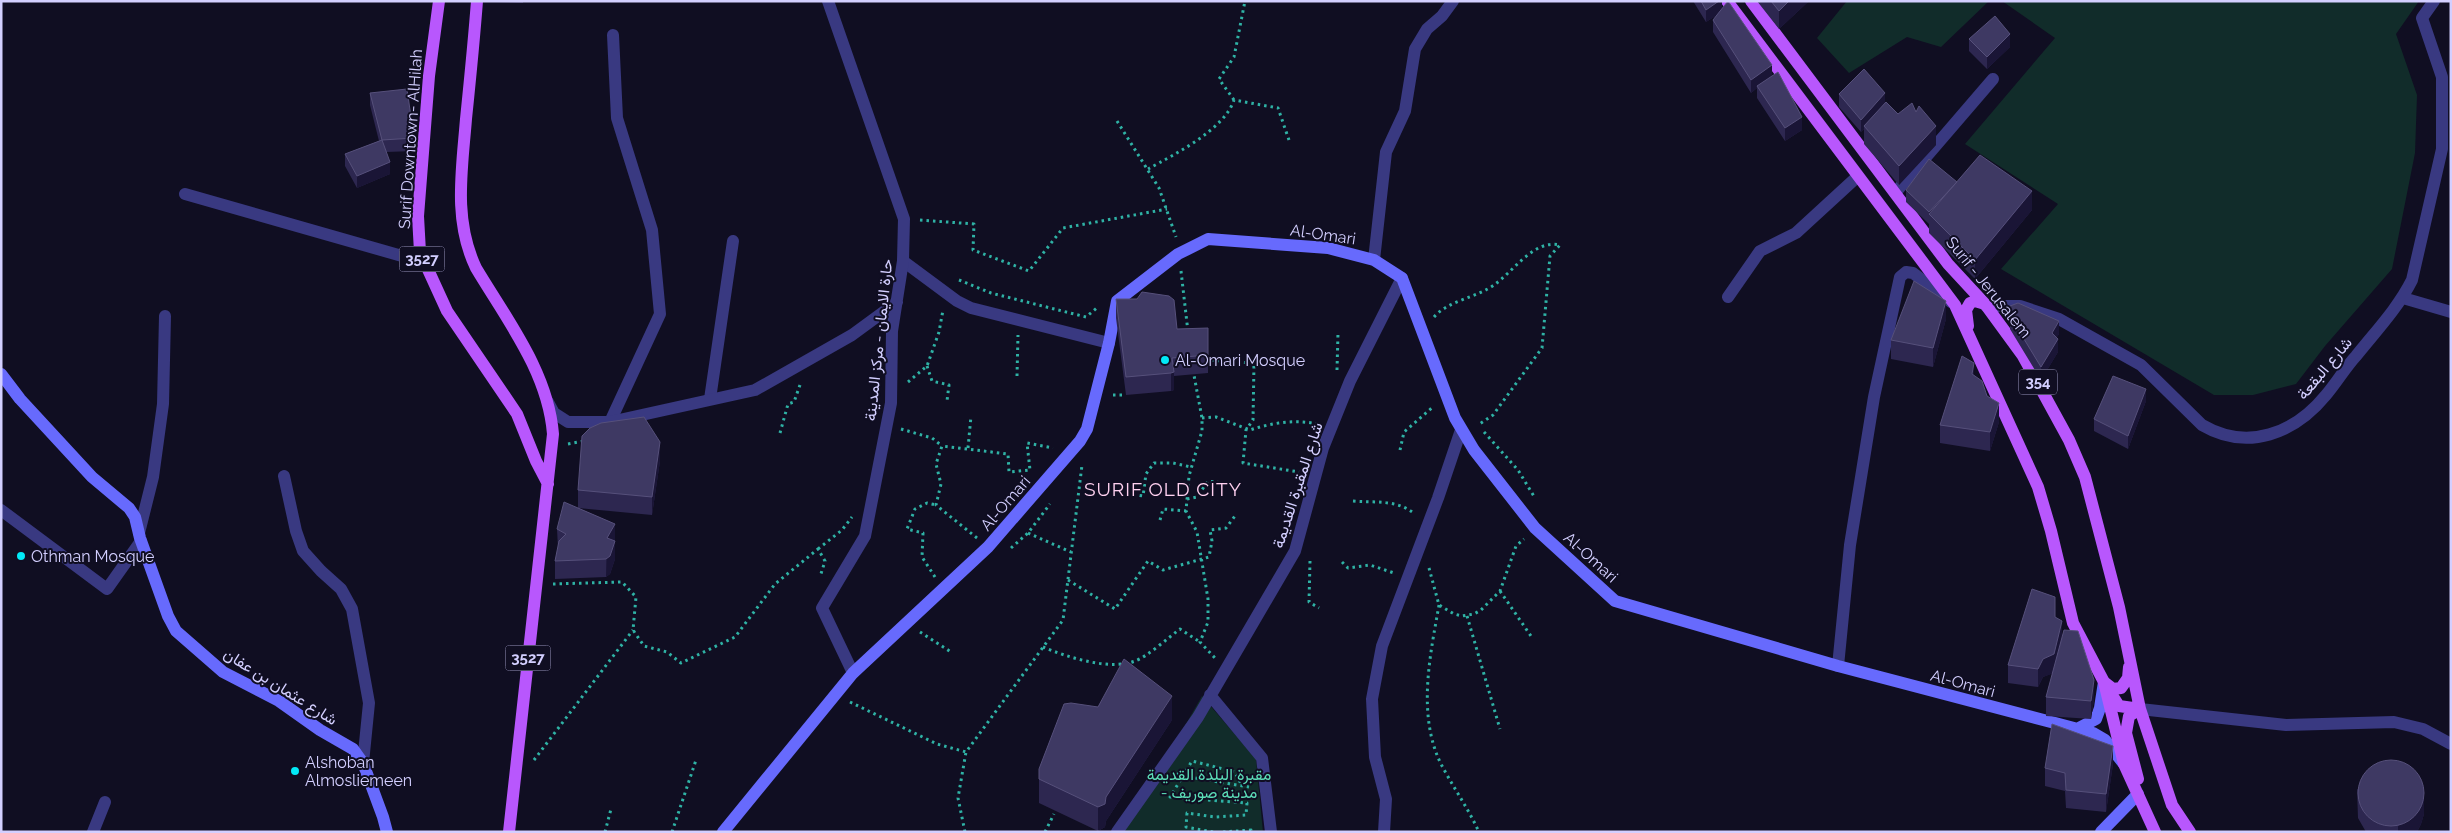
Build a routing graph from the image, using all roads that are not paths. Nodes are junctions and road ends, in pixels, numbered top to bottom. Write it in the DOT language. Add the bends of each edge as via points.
graph roads {
  1 [pos="439,1"];
  2 [pos="477,1"];
  3 [pos="828,1"];
  4 [pos="1453,1"];
  5 [pos="1727,1"];
  6 [pos="1751,1"];
  7 [pos="2434,1"];
  8 [pos="613,35"];
  9 [pos="1993,79"];
  10 [pos="1857,177"];
  11 [pos="1895,193"];
  12 [pos="185,194"];
  13 [pos="733,241"];
  14 [pos="1374,260"];
  15 [pos="903,261"];
  16 [pos="424,262"];
  17 [pos="1402,278"];
  18 [pos="1728,297"];
  19 [pos="2403,298"];
  20 [pos="897,302"];
  21 [pos="1986,305"];
  22 [pos="1955,306"];
  23 [pos="2451,312"];
  24 [pos="165,316"];
  25 [pos="1970,336"];
  26 [pos="1109,343"];
  27 [pos="1,374"];
  28 [pos="710,399"];
  29 [pos="548,401"];
  30 [pos="610,422"];
  31 [pos="1461,430"];
  32 [pos="284,476"];
  33 [pos="548,484"];
  34 [pos="1,510"];
  35 [pos="140,537"];
  36 [pos="2130,654"];
  37 [pos="1838,666"];
  38 [pos="853,674"];
  39 [pos="2104,682"];
  40 [pos="1210,695"];
  41 [pos="2140,709"];
  42 [pos="2075,730"];
  43 [pos="2451,744"];
  44 [pos="362,762"];
  45 [pos="2124,764"];
  46 [pos="2138,794"];
  47 [pos="105,802"];
  48 [pos="2155,831"];
  49 [pos="93,832"];
  50 [pos="386,832"];
  51 [pos="509,832"];
  52 [pos="723,832"];
  53 [pos="1117,832"];
  54 [pos="1271,832"];
  55 [pos="1384,832"];
  56 [pos="2101,832"];
  57 [pos="2190,832"];
  1 -- 16 [label="main road, Surif Downtown- AlHilah / 3527" via="429,76 418,216 419,248"];
  2 -- 29 [label="main road, 3527" via="461,182 461,216 469,252 536,367"];
  3 -- 15 [label="street, حارة الايمان - مركز المدينة" via="904,219"];
  4 -- 14 [label="street" via="1427,29 1415,49 1405,111 1386,152"];
  5 -- 10 [label="main road, 354"];
  6 -- 11 [label="main road, Surif - Jerusalem / 354"];
  7 -- 19 [label="street, شارع البقعة" via="2422,18 2442,77 2442,150 2412,280"];
  8 -- 30 [label="street" via="617,118 652,230 660,314"];
  9 -- 11 [label="street"];
  10 -- 18 [label="street" via="1796,233 1760,251"];
  10 -- 22 [label="main road, 354"];
  11 -- 21 [label="main road, Surif - Jerusalem / 354" via="1948,264"];
  12 -- 16 [label="street"];
  13 -- 28 [label="street"];
  14 -- 17 [label="main road, Al-Omari"];
  14 -- 26 [label="main road, Al-Omari" via="1328,248 1208,239 1178,254 1117,301"];
  15 -- 20 [label="street, حارة الايمان - مركز المدينة"];
  15 -- 26 [label="street" via="971,308"];
  16 -- 33 [label="main road, Surif Downtown- AlHilah / 3527" via="447,311 517,414"];
  17 -- 31 [label="main road, Al-Omari"];
  17 -- 40 [label="street, شارع المقبرة القديمة" via="1346,390 1324,448 1295,551"];
  19 -- 21 [label="street, شارع البقعة" via="2312,410 2280,433 2253,438 2225,436 2202,426 2141,365 2059,319 2020,306"];
  19 -- 23 [label="street"];
  20 -- 28 [label="street" via="852,335 754,390"];
  20 -- 38 [label="street, حارة الايمان - مركز المدينة" via="892,331 891,403 865,536 822,608"];
  21 -- 25 [label="main road" via="1973,301 1967,307"];
  21 -- 36 [label="main road, Surif - Jerusalem / 354" via="2023,356 2069,440 2085,477"];
  22 -- 25 [label="main road, 354"];
  22 -- 37 [label="street" via="1913,273 1906,272 1900,277 1874,397 1850,545"];
  24 -- 35 [label="street" via="163,404 153,477"];
  25 -- 39 [label="main road, 354" via="2038,487 2073,623"];
  26 -- 38 [label="main road, Al-Omari" via="1087,429 1080,441 988,547"];
  27 -- 35 [label="main road, شارع عثمان بن عفان" via="92,477 129,508"];
  28 -- 30 [label="street"];
  29 -- 30 [label="street" via="554,413 568,422"];
  29 -- 33 [label="main road, 3527" via="553,434"];
  31 -- 37 [label="main road, Al-Omari" via="1535,528 1615,601"];
  31 -- 55 [label="street" via="1382,646 1372,699 1375,757 1386,800"];
  32 -- 44 [label="street" via="303,550 341,588 352,609 369,703"];
  33 -- 51 [label="main road, 3527"];
  34 -- 35 [label="street" via="107,589"];
  35 -- 44 [label="main road, شارع عثمان بن عفان" via="170,621 183,638 223,672 279,701 348,746"];
  36 -- 39 [label="main road" via="2128,678 2123,686 2113,689"];
  36 -- 41 [label="main road, Surif - Jerusalem / 354"];
  37 -- 42 [label="main road, Al-Omari"];
  38 -- 52 [label="main road, Al-Omari"];
  39 -- 41 [label="main road" via="2120,706"];
  39 -- 42 [label="main road" via="2096,719"];
  39 -- 45 [label="main road, 354"];
  40 -- 53 [label="street, شارع المقبرة القديمة"];
  40 -- 54 [label="street" via="1262,758"];
  41 -- 43 [label="street" via="2286,725 2394,722 2423,729"];
  41 -- 48 [label="main road" via="2130,716 2126,733"];
  41 -- 57 [label="main road, Surif - Jerusalem / 354" via="2172,805"];
  42 -- 45 [label="main road, Al-Omari" via="2103,738"];
  44 -- 50 [label="main road, شارع عثمان بن عفان"];
  45 -- 46 [label="main road, 354"];
  46 -- 48 [label="main road, 354"];
  46 -- 56 [label="main road"];
  47 -- 49 [label="street"];
}
